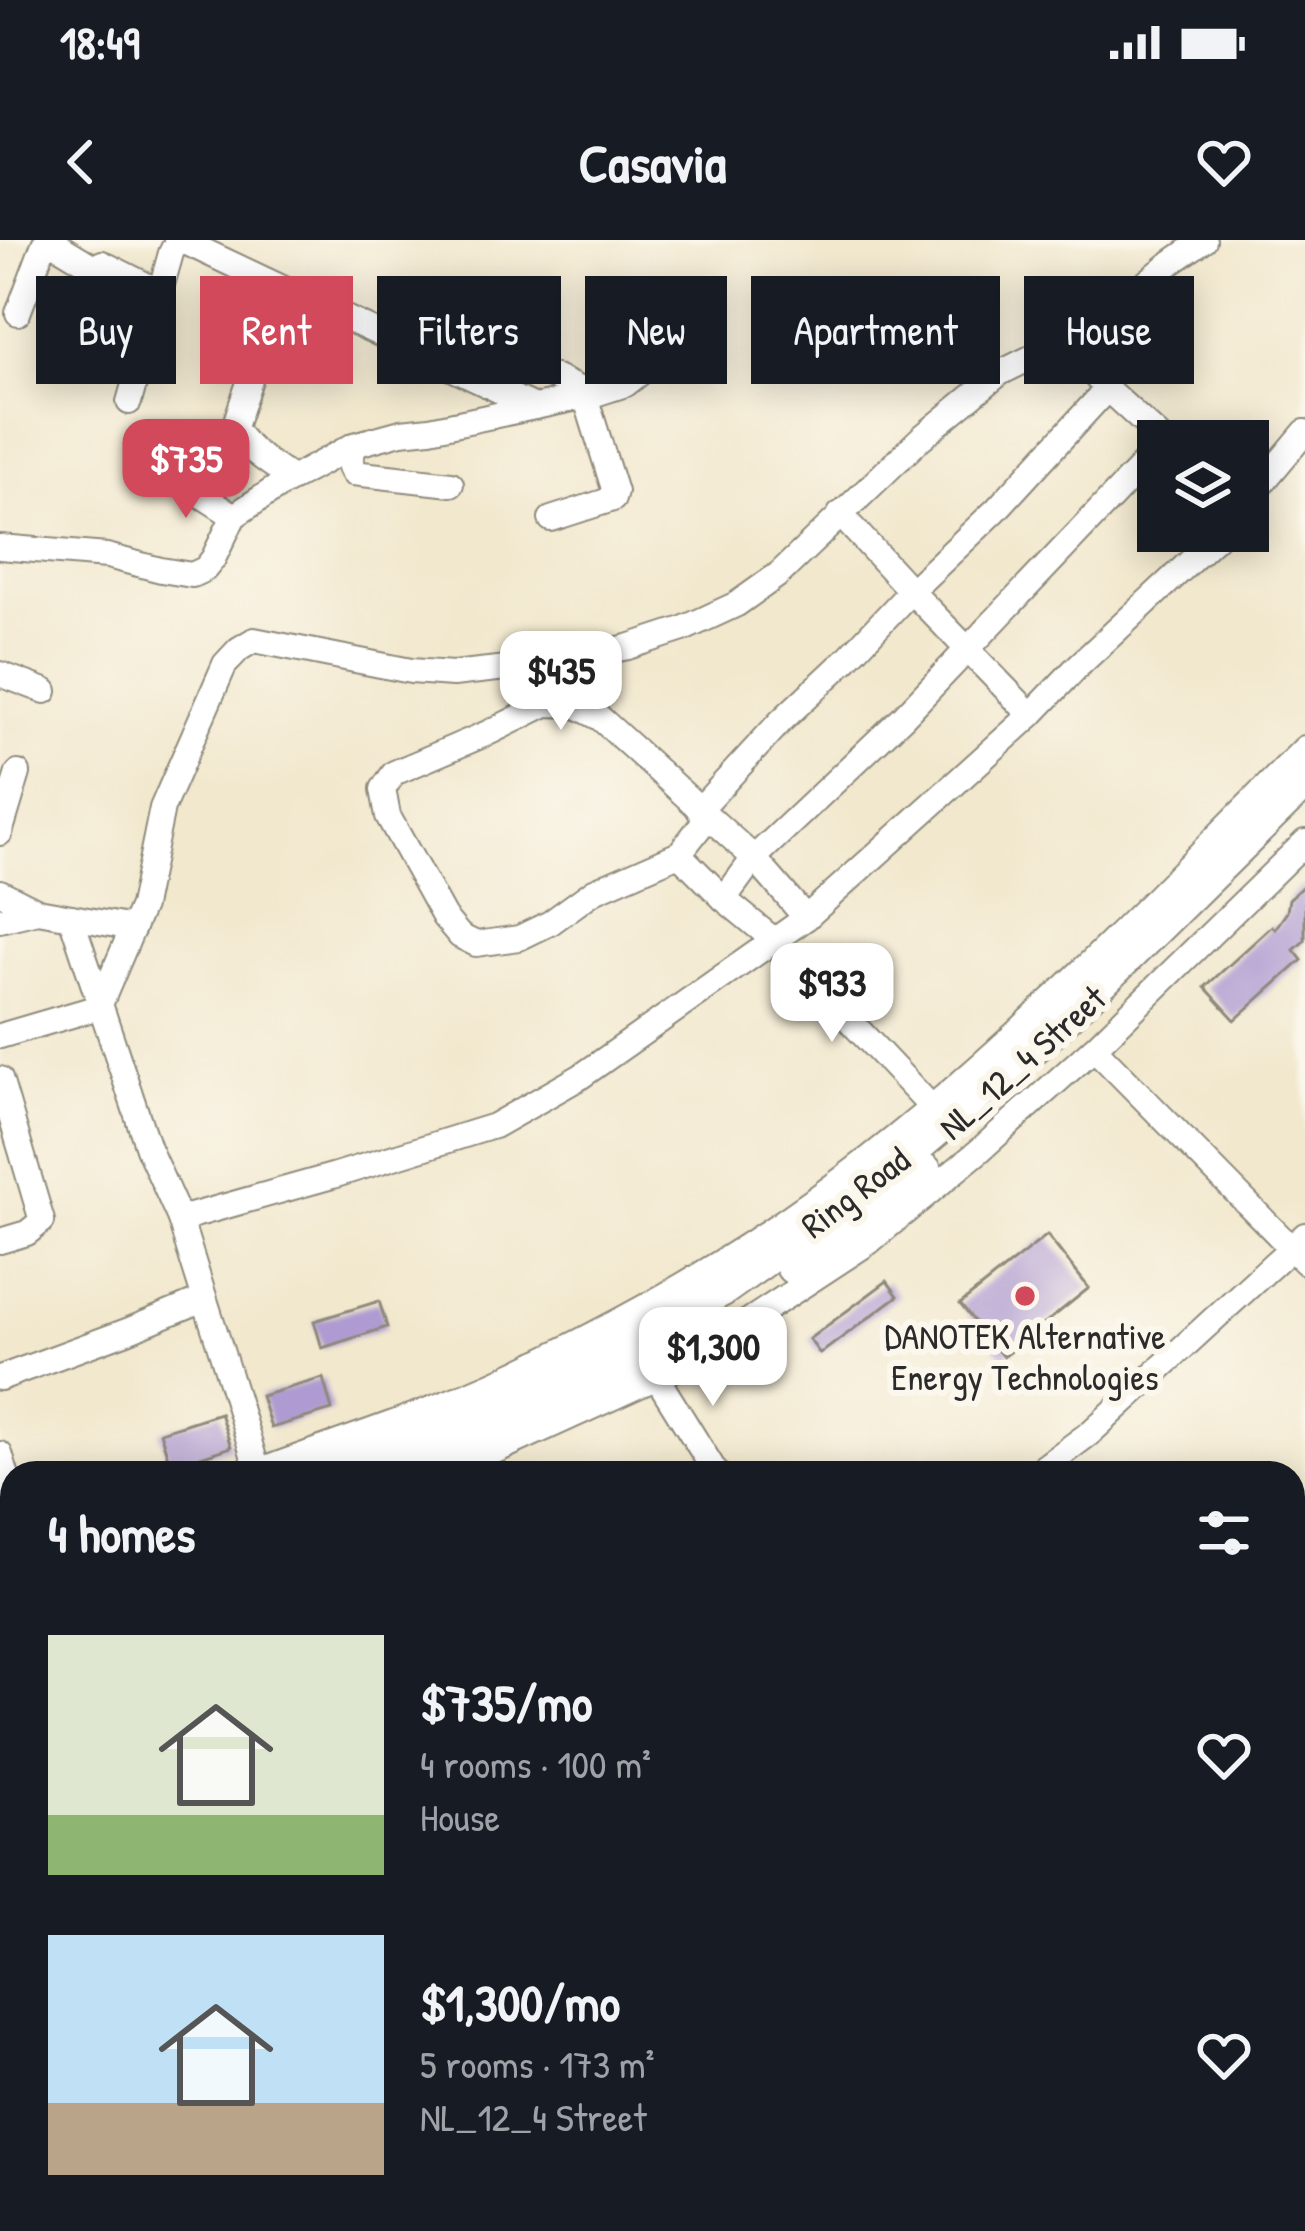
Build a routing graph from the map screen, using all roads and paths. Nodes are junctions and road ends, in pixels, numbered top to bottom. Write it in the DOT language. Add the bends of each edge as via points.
graph roads {
  1 [pos="1204,240"];
  2 [pos="97,268"];
  3 [pos="94,276"];
  4 [pos="129,276"];
  5 [pos="165,276"];
  6 [pos="255,276"];
  7 [pos="1156,276"];
  8 [pos="18,313"];
  9 [pos="353,322"];
  10 [pos="1024,360"];
  11 [pos="561,383"];
  12 [pos="134,384"];
  13 [pos="248,384"];
  14 [pos="626,384"];
  15 [pos="1103,384"];
  16 [pos="1107,389"];
  17 [pos="588,396"];
  18 [pos="129,402"];
  19 [pos="534,407"];
  20 [pos="1141,420"];
  21 [pos="1305,432"];
  22 [pos="354,445"];
  23 [pos="1137,471"];
  24 [pos="1269,475"];
  25 [pos="171,476"];
  26 [pos="292,479"];
  27 [pos="451,484"];
  28 [pos="840,514"];
  29 [pos="234,516"];
  30 [pos="551,519"];
  31 [pos="0,549"];
  32 [pos="1200,552"];
  33 [pos="911,591"];
  34 [pos="968,650"];
  35 [pos="0,674"];
  36 [pos="45,692"];
  37 [pos="1031,715"];
  38 [pos="1305,748"];
  39 [pos="18,772"];
  40 [pos="1305,780"];
  41 [pos="1305,810"];
  42 [pos="703,814"];
  43 [pos="0,833"];
  44 [pos="1305,842"];
  45 [pos="679,854"];
  46 [pos="754,858"];
  47 [pos="0,892"];
  48 [pos="724,898"];
  49 [pos="38,910"];
  50 [pos="70,916"];
  51 [pos="806,918"];
  52 [pos="0,920"];
  53 [pos="133,928"];
  54 [pos="776,940"];
  55 [pos="99,1007"];
  56 [pos="0,1036"];
  57 [pos="1094,1048"];
  58 [pos="0,1079"];
  59 [pos="933,1109"];
  60 [pos="180,1219"];
  61 [pos="0,1241"];
  62 [pos="1301,1248"];
  63 [pos="204,1299"];
  64 [pos="0,1378"];
  65 [pos="657,1378"];
  66 [pos="253,1461"];
  67 [pos="287,1461"];
  68 [pos="351,1461"];
  69 [pos="421,1461"];
  70 [pos="474,1461"];
  71 [pos="709,1461"];
  72 [pos="1052,1461"];
  1 -- 7 [label="street"];
  2 -- 3 [label="street"];
  2 -- 4 [label="street" via="102,263"];
  2 -- 8 [label="street" via="49,240"];
  5 -- 6 [label="street" via="175,245 185,242"];
  9 -- 19 [label="street"];
  10 -- 28 [label="street" via="921,438"];
  11 -- 17 [label="street"];
  12 -- 18 [label="street"];
  13 -- 26 [label="street" via="235,433"];
  14 -- 17 [label="street"];
  15 -- 16 [label="street"];
  16 -- 20 [label="street"];
  16 -- 33 [label="street"];
  17 -- 19 [label="street"];
  17 -- 30 [label="street" via="613,499"];
  19 -- 22 [label="street"];
  21 -- 24 [label="street"];
  22 -- 26 [label="street"];
  22 -- 27 [label="street" via="352,473"];
  23 -- 34 [label="street"];
  25 -- 29 [label="street"];
  26 -- 29 [label="street"];
  28 -- 33 [label="street"];
  28 -- 53 [label="street" via="737,604 683,629 550,664 411,671 254,640 225,664 162,808"];
  29 -- 31 [label="street" via="213,559 192,574 107,556"];
  32 -- 37 [label="street"];
  33 -- 34 [label="street"];
  33 -- 42 [label="street" via="781,721"];
  34 -- 37 [label="street"];
  34 -- 46 [label="street"];
  35 -- 36 [label="street"];
  37 -- 51 [label="street"];
  38 -- 59 [label="street"];
  39 -- 43 [label="street"];
  40 -- 68 [label="highway, Ring Road" via="1041,1039 876,1179 722,1288 493,1405"];
  41 -- 69 [label="highway, Ring Road" via="1052,1060 873,1213 712,1322 554,1406"];
  42 -- 45 [label="street"];
  42 -- 45 [label="street" via="600,718 560,703 394,773 383,789 388,816 444,917 476,944 519,938 594,891"];
  42 -- 46 [label="street"];
  44 -- 57 [label="street, NL_12_4 Street"];
  45 -- 48 [label="street"];
  46 -- 48 [label="street"];
  46 -- 51 [label="street"];
  47 -- 49 [label="street"];
  48 -- 54 [label="street"];
  49 -- 50 [label="street"];
  49 -- 52 [label="street"];
  50 -- 53 [label="street"];
  50 -- 55 [label="street"];
  51 -- 54 [label="street"];
  53 -- 55 [label="street"];
  54 -- 59 [label="street"];
  54 -- 60 [label="street" via="580,1078 494,1126"];
  55 -- 56 [label="street"];
  55 -- 60 [label="street"];
  57 -- 62 [label="street"];
  57 -- 65 [label="street, NL_12_4 Street" via="869,1242"];
  58 -- 61 [label="street" via="42,1221"];
  59 -- 67 [label="street" via="720,1263 630,1314 508,1377"];
  60 -- 63 [label="street"];
  62 -- 72 [label="street"];
  63 -- 64 [label="street"];
  63 -- 66 [label="street"];
  65 -- 70 [label="street, NL_12_4 Street"];
  65 -- 71 [label="street"];
}
